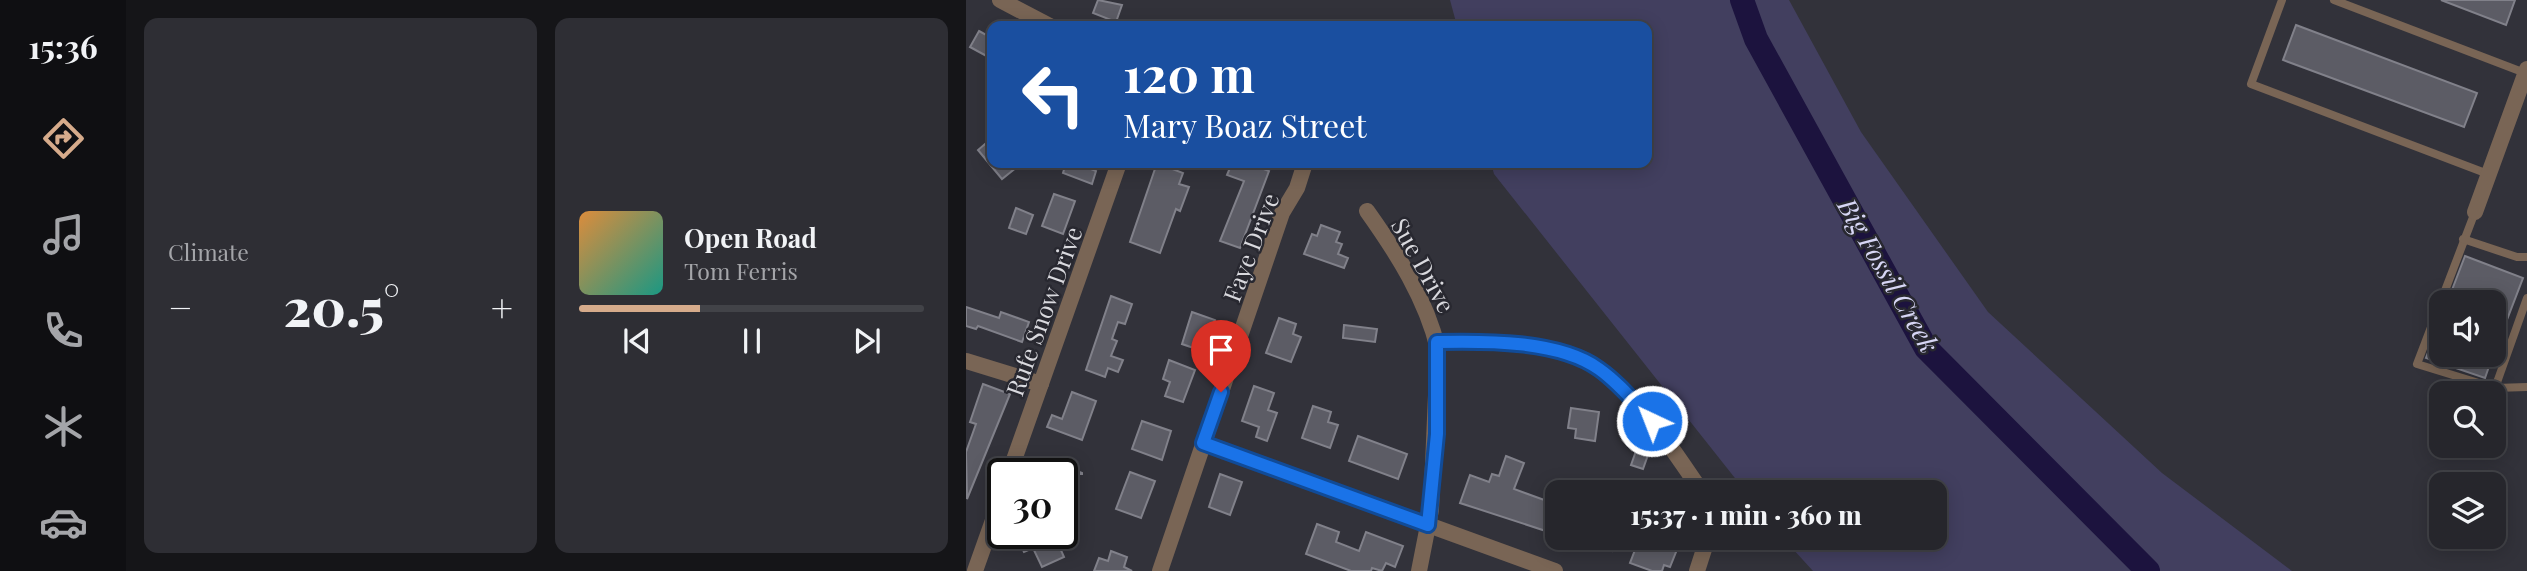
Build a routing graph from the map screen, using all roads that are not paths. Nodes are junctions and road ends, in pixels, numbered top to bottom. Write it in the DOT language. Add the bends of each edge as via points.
graph roads {
  1 [pos="1000,0"];
  2 [pos="2282,0"];
  3 [pos="2334,0"];
  4 [pos="1040,21"];
  5 [pos="2526,71"];
  6 [pos="1117,168"];
  7 [pos="1303,170"];
  8 [pos="2488,174"];
  9 [pos="1367,211"];
  10 [pos="2474,212"];
  11 [pos="2463,239"];
  12 [pos="2527,257"];
  13 [pos="2527,298"];
  14 [pos="1437,342"];
  15 [pos="966,361"];
  16 [pos="2472,381"];
  17 [pos="2497,381"];
  18 [pos="1041,384"];
  19 [pos="2527,387"];
  20 [pos="2506,388"];
  21 [pos="1203,443"];
  22 [pos="1015,458"];
  23 [pos="1694,480"];
  24 [pos="1428,525"];
  25 [pos="987,537"];
  26 [pos="1704,550"];
  27 [pos="975,571"];
  28 [pos="1160,571"];
  29 [pos="1419,571"];
  30 [pos="1555,571"];
  31 [pos="1697,571"];
  1 -- 4 [label="street"];
  2 -- 8 [label="lane" via="2251,84"];
  3 -- 5 [label="lane"];
  5 -- 8 [label="street"];
  6 -- 18 [label="street, Rufe Snow Drive"];
  7 -- 21 [label="street, Faye Drive" via="1282,214"];
  8 -- 10 [label="street"];
  9 -- 14 [label="street, Sue Drive" via="1396,251"];
  10 -- 11 [label="lane"];
  11 -- 12 [label="lane"];
  11 -- 16 [label="lane" via="2417,364"];
  13 -- 17 [label="lane"];
  14 -- 23 [label="street" via="1548,348 1597,368 1652,421"];
  14 -- 24 [label="street" via="1437,434"];
  15 -- 18 [label="street"];
  18 -- 22 [label="street, Rufe Snow Drive"];
  19 -- 20 [label="lane"];
  21 -- 24 [label="street"];
  21 -- 28 [label="street, Faye Drive"];
  24 -- 29 [label="street"];
  24 -- 30 [label="street"];
  25 -- 27 [label="street"];
  26 -- 31 [label="street"];
}
